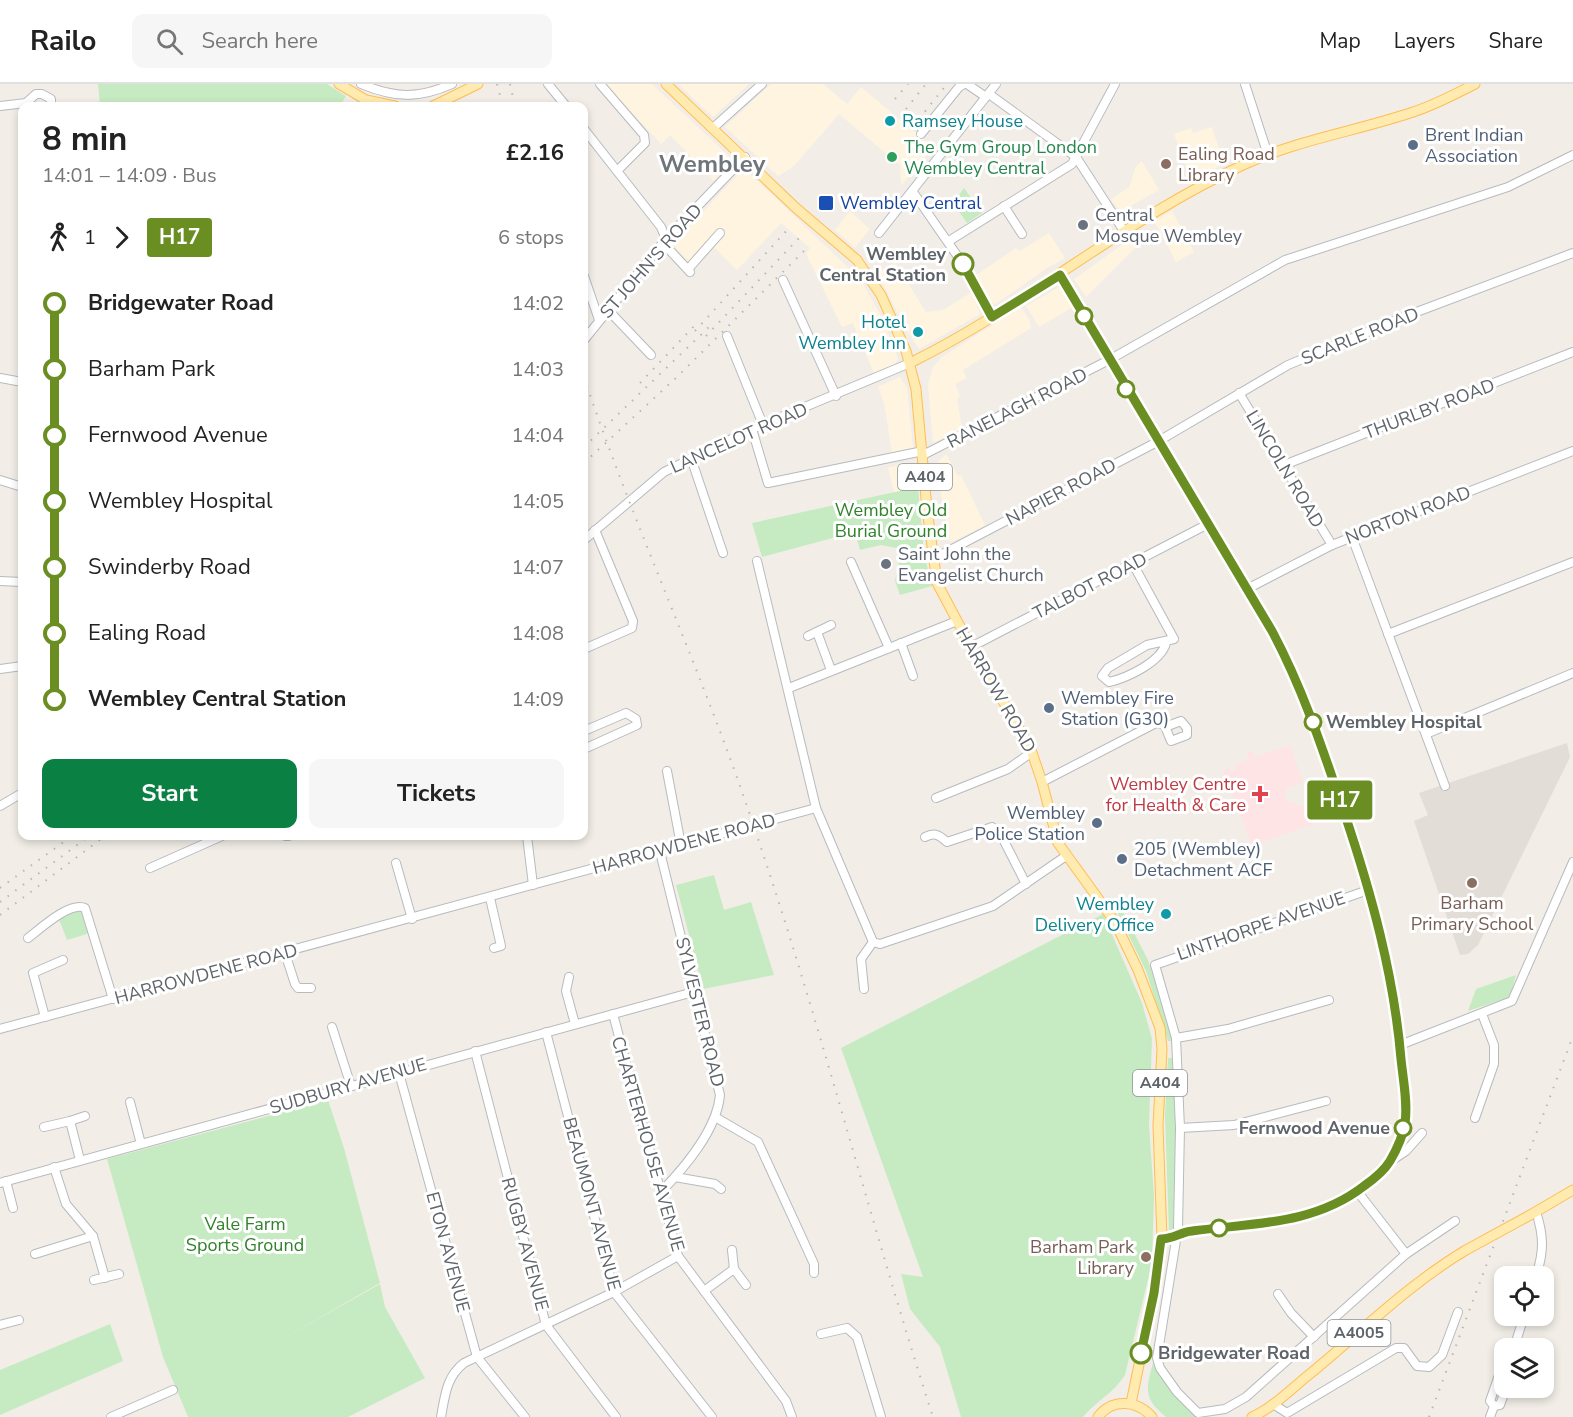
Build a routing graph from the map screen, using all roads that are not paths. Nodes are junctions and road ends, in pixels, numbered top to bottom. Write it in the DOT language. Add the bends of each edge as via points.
graph roads {
  1 [pos="339,84"];
  2 [pos="361,84"];
  3 [pos="452,84"];
  4 [pos="548,84"];
  5 [pos="600,84"];
  6 [pos="666,84"];
  7 [pos="762,84"];
  8 [pos="966,84"];
  9 [pos="996,84"];
  10 [pos="1115,84"];
  11 [pos="1245,84"];
  12 [pos="1475,84"];
  13 [pos="472,86"];
  14 [pos="437,87"];
  15 [pos="987,95"];
  16 [pos="27,102"];
  17 [pos="51,102"];
  18 [pos="376,102"];
  19 [pos="440,102"];
  20 [pos="563,102"];
  21 [pos="18,104"];
  22 [pos="0,106"];
  23 [pos="713,128"];
  24 [pos="588,134"];
  25 [pos="921,134"];
  26 [pos="1268,155"];
  27 [pos="1573,155"];
  28 [pos="745,157"];
  29 [pos="1076,157"];
  30 [pos="617,171"];
  31 [pos="913,192"];
  32 [pos="1004,206"];
  33 [pos="1124,231"];
  34 [pos="720,233"];
  35 [pos="879,233"];
  36 [pos="1022,234"];
  37 [pos="664,241"];
  38 [pos="949,241"];
  39 [pos="1573,253"];
  40 [pos="1060,275"];
  41 [pos="783,280"];
  42 [pos="588,288"];
  43 [pos="608,310"];
  44 [pos="992,317"];
  45 [pos="599,320"];
  46 [pos="588,335"];
  47 [pos="727,336"];
  48 [pos="1573,352"];
  49 [pos="651,355"];
  50 [pos="1109,360"];
  51 [pos="910,363"];
  52 [pos="0,378"];
  53 [pos="18,381"];
  54 [pos="1239,393"];
  55 [pos="836,396"];
  56 [pos="763,425"];
  57 [pos="752,429"];
  58 [pos="1157,442"];
  59 [pos="1573,451"];
  60 [pos="923,453"];
  61 [pos="691,458"];
  62 [pos="1284,465"];
  63 [pos="0,480"];
  64 [pos="18,486"];
  65 [pos="1208,524"];
  66 [pos="595,530"];
  67 [pos="588,536"];
  68 [pos="1352,537"];
  69 [pos="1332,545"];
  70 [pos="723,553"];
  71 [pos="933,559"];
  72 [pos="757,561"];
  73 [pos="851,562"];
  74 [pos="1573,562"];
  75 [pos="1133,564"];
  76 [pos="0,581"];
  77 [pos="18,582"];
  78 [pos="1247,589"];
  79 [pos="957,621"];
  80 [pos="831,625"];
  81 [pos="817,632"];
  82 [pos="1388,634"];
  83 [pos="808,636"];
  84 [pos="1170,641"];
  85 [pos="901,643"];
  86 [pos="588,647"];
  87 [pos="971,647"];
  88 [pos="889,648"];
  89 [pos="18,667"];
  90 [pos="0,669"];
  91 [pos="831,670"];
  92 [pos="1573,674"];
  93 [pos="914,676"];
  94 [pos="789,688"];
  95 [pos="1165,727"];
  96 [pos="588,728"];
  97 [pos="1426,734"];
  98 [pos="588,747"];
  99 [pos="1032,752"];
  100 [pos="667,771"];
  101 [pos="1042,782"];
  102 [pos="1445,786"];
  103 [pos="18,795"];
  104 [pos="936,798"];
  105 [pos="0,806"];
  106 [pos="816,808"];
  107 [pos="925,837"];
  108 [pos="213,840"];
  109 [pos="527,840"];
  110 [pos="681,846"];
  111 [pos="660,852"];
  112 [pos="1066,856"];
  113 [pos="1573,862"];
  114 [pos="396,863"];
  115 [pos="150,868"];
  116 [pos="1026,884"];
  117 [pos="533,885"];
  118 [pos="1368,890"];
  119 [pos="490,898"];
  120 [pos="412,919"];
  121 [pos="28,938"];
  122 [pos="873,942"];
  123 [pos="501,946"];
  124 [pos="285,953"];
  125 [pos="63,960"];
  126 [pos="569,977"];
  127 [pos="311,988"];
  128 [pos="864,989"];
  129 [pos="697,991"];
  130 [pos="113,999"];
  131 [pos="1329,1000"];
  132 [pos="612,1014"];
  133 [pos="1482,1014"];
  134 [pos="45,1017"];
  135 [pos="575,1024"];
  136 [pos="332,1027"];
  137 [pos="0,1029"];
  138 [pos="546,1032"];
  139 [pos="1176,1038"];
  140 [pos="1400,1045"];
  141 [pos="475,1051"];
  142 [pos="399,1072"];
  143 [pos="351,1086"];
  144 [pos="1326,1101"];
  145 [pos="130,1102"];
  146 [pos="85,1116"];
  147 [pos="715,1117"];
  148 [pos="1475,1118"];
  149 [pos="70,1121"];
  150 [pos="45,1127"];
  151 [pos="1180,1128"];
  152 [pos="1422,1132"];
  153 [pos="141,1144"];
  154 [pos="80,1160"];
  155 [pos="1390,1162"];
  156 [pos="54,1167"];
  157 [pos="675,1177"];
  158 [pos="3,1182"];
  159 [pos="721,1189"];
  160 [pos="1573,1190"];
  161 [pos="1358,1191"];
  162 [pos="661,1192"];
  163 [pos="13,1208"];
  164 [pos="1534,1213"];
  165 [pos="1455,1221"];
  166 [pos="93,1236"];
  167 [pos="1176,1236"];
  168 [pos="1161,1239"];
  169 [pos="732,1250"];
  170 [pos="34,1254"];
  171 [pos="1406,1254"];
  172 [pos="678,1256"];
  173 [pos="1539,1266"];
  174 [pos="734,1269"];
  175 [pos="814,1273"];
  176 [pos="119,1274"];
  177 [pos="105,1278"];
  178 [pos="94,1280"];
  179 [pos="746,1285"];
  180 [pos="704,1291"];
  181 [pos="614,1292"];
  182 [pos="1278,1294"];
  183 [pos="1458,1312"];
  184 [pos="19,1320"];
  185 [pos="0,1325"];
  186 [pos="546,1325"];
  187 [pos="821,1334"];
  188 [pos="1314,1337"];
  189 [pos="477,1357"];
  190 [pos="173,1390"];
  191 [pos="1494,1390"];
  192 [pos="1502,1398"];
  193 [pos="1131,1404"];
  194 [pos="1273,1404"];
  195 [pos="1494,1406"];
  196 [pos="111,1417"];
  197 [pos="441,1417"];
  198 [pos="525,1417"];
  199 [pos="616,1417"];
  200 [pos="712,1417"];
  201 [pos="792,1417"];
  202 [pos="881,1417"];
  203 [pos="1098,1417"];
  204 [pos="1152,1417"];
  205 [pos="1252,1417"];
  206 [pos="1490,1417"];
  1 -- 18 [label="main road"];
  2 -- 14 [label="street" via="386,94 421,95"];
  3 -- 14 [label="street"];
  4 -- 20 [label="street"];
  5 -- 30 [label="street" via="644,135 645,143"];
  6 -- 23 [label="main road, A404"];
  7 -- 23 [label="street"];
  8 -- 15 [label="street"];
  8 -- 25 [label="street" via="959,87"];
  9 -- 15 [label="street"];
  10 -- 29 [label="street"];
  11 -- 26 [label="street"];
  12 -- 26 [label="main road" via="1412,112"];
  13 -- 19 [label="main road"];
  15 -- 29 [label="street"];
  15 -- 31 [label="street"];
  16 -- 17 [label="street" via="36,94"];
  21 -- 22 [label="street"];
  23 -- 28 [label="main road, A404"];
  24 -- 30 [label="street"];
  26 -- 33 [label="main road" via="1183,195"];
  27 -- 50 [label="street, RANELAGH ROAD" via="1508,187 1285,260"];
  28 -- 37 [label="street, ST JOHN'S ROAD"];
  28 -- 51 [label="main road, A404" via="865,269 885,303"];
  29 -- 32 [label="street" via="1072,164"];
  29 -- 33 [label="street"];
  30 -- 37 [label="street" via="661,227"];
  31 -- 35 [label="street"];
  31 -- 38 [label="street"];
  32 -- 36 [label="street"];
  32 -- 38 [label="street"];
  33 -- 40 [label="main road"];
  34 -- 37 [label="street" via="690,270"];
  37 -- 43 [label="street, ST JOHN'S ROAD"];
  38 -- 44 [label="street"];
  39 -- 54 [label="street, SCARLE ROAD" via="1288,365"];
  40 -- 44 [label="main road"];
  40 -- 50 [label="street"];
  41 -- 55 [label="street"];
  42 -- 45 [label="street"];
  43 -- 45 [label="street, ST JOHN'S ROAD"];
  43 -- 49 [label="street"];
  44 -- 51 [label="main road"];
  45 -- 46 [label="street, ST JOHN'S ROAD"];
  47 -- 56 [label="street"];
  48 -- 62 [label="street, THURLBY ROAD"];
  50 -- 58 [label="street"];
  50 -- 60 [label="street, RANELAGH ROAD"];
  51 -- 55 [label="street, LANCELOT ROAD"];
  51 -- 60 [label="main road, A404"];
  52 -- 53 [label="street"];
  54 -- 58 [label="street, SCARLE ROAD"];
  54 -- 62 [label="street, LINCOLN ROAD"];
  55 -- 56 [label="street, LANCELOT ROAD"];
  56 -- 57 [label="street, LANCELOT ROAD"];
  57 -- 60 [label="street, RANELAGH ROAD" via="768,483"];
  57 -- 61 [label="street, LANCELOT ROAD"];
  58 -- 65 [label="street"];
  58 -- 71 [label="street, NAPIER ROAD"];
  59 -- 68 [label="street, NORTON ROAD"];
  60 -- 71 [label="main road, A404"];
  61 -- 66 [label="street, LANCELOT ROAD" via="653,478"];
  61 -- 70 [label="street"];
  62 -- 69 [label="street, LINCOLN ROAD"];
  63 -- 64 [label="street"];
  65 -- 75 [label="street, TALBOT ROAD"];
  65 -- 78 [label="street"];
  66 -- 67 [label="street, LANCELOT ROAD"];
  66 -- 86 [label="street" via="633,621 632,628"];
  68 -- 69 [label="street, NORTON ROAD"];
  68 -- 82 [label="street"];
  69 -- 78 [label="street, NORTON ROAD"];
  71 -- 79 [label="main road, HARROW ROAD / A404" via="937,582"];
  72 -- 94 [label="street"];
  73 -- 88 [label="street"];
  74 -- 82 [label="street"];
  75 -- 84 [label="street"];
  75 -- 87 [label="street, TALBOT ROAD"];
  76 -- 77 [label="street"];
  78 -- 118 [label="street" via="1289,662"];
  79 -- 85 [label="street"];
  79 -- 87 [label="main road, HARROW ROAD / A404"];
  80 -- 81 [label="street"];
  81 -- 83 [label="street"];
  81 -- 91 [label="street"];
  82 -- 97 [label="street"];
  84 -- 84 [label="street" via="1146,664 1116,680 1104,680 1103,672 1108,668 1147,645"];
  85 -- 88 [label="street"];
  85 -- 93 [label="street"];
  87 -- 99 [label="main road, HARROW ROAD / A404"];
  88 -- 91 [label="street"];
  89 -- 90 [label="street"];
  91 -- 94 [label="street"];
  92 -- 97 [label="street"];
  94 -- 106 [label="street"];
  95 -- 101 [label="street" via="1156,723"];
  96 -- 98 [label="street" via="626,713 636,719 637,725"];
  97 -- 102 [label="street"];
  99 -- 101 [label="main road, HARROW ROAD / A404"];
  99 -- 104 [label="street" via="1008,770"];
  100 -- 110 [label="street"];
  101 -- 112 [label="main road, HARROW ROAD / A404" via="1054,831"];
  103 -- 105 [label="street"];
  106 -- 110 [label="street, HARROWDENE ROAD"];
  106 -- 122 [label="street"];
  107 -- 116 [label="street" via="933,833 947,842 992,827 1001,835"];
  108 -- 115 [label="street"];
  109 -- 117 [label="street"];
  110 -- 111 [label="street, HARROWDENE ROAD"];
  111 -- 117 [label="street, HARROWDENE ROAD"];
  111 -- 129 [label="street, SYLVESTER ROAD"];
  112 -- 116 [label="street"];
  112 -- 168 [label="main road, HARROW ROAD / A404" via="1114,922 1160,1028"];
  113 -- 133 [label="street" via="1516,996"];
  114 -- 120 [label="street"];
  116 -- 122 [label="street" via="993,906 880,944"];
  117 -- 119 [label="street, HARROWDENE ROAD"];
  118 -- 139 [label="street, LINTHORPE AVENUE" via="1155,964"];
  118 -- 140 [label="street" via="1386,962"];
  119 -- 120 [label="street, HARROWDENE ROAD"];
  119 -- 123 [label="street"];
  120 -- 124 [label="street, HARROWDENE ROAD"];
  121 -- 130 [label="street" via="58,915 76,906 85,908"];
  122 -- 128 [label="street" via="861,959"];
  124 -- 127 [label="street" via="295,984"];
  124 -- 130 [label="street, HARROWDENE ROAD"];
  125 -- 134 [label="street" via="33,973"];
  126 -- 135 [label="street" via="566,991"];
  129 -- 132 [label="street, SUDBURY AVENUE"];
  129 -- 147 [label="street, SYLVESTER ROAD" via="720,1089"];
  130 -- 134 [label="street, HARROWDENE ROAD"];
  131 -- 139 [label="street" via="1227,1029"];
  132 -- 135 [label="street, SUDBURY AVENUE"];
  132 -- 162 [label="street, CHARTERHOUSE AVENUE"];
  133 -- 140 [label="street"];
  133 -- 148 [label="street" via="1494,1045 1494,1064"];
  134 -- 137 [label="street, HARROWDENE ROAD"];
  135 -- 138 [label="street, SUDBURY AVENUE"];
  136 -- 143 [label="street"];
  138 -- 141 [label="street, SUDBURY AVENUE"];
  138 -- 181 [label="street, BEAUMONT AVENUE"];
  139 -- 151 [label="street"];
  140 -- 155 [label="street" via="1405,1122"];
  141 -- 142 [label="street, SUDBURY AVENUE"];
  141 -- 186 [label="street, RUGBY AVENUE"];
  142 -- 143 [label="street, SUDBURY AVENUE"];
  142 -- 189 [label="street, ETON AVENUE"];
  143 -- 153 [label="street, SUDBURY AVENUE"];
  144 -- 151 [label="street" via="1234,1125"];
  145 -- 153 [label="street"];
  146 -- 149 [label="street"];
  147 -- 157 [label="street, SYLVESTER ROAD"];
  147 -- 175 [label="street" via="759,1142 814,1264"];
  149 -- 150 [label="street"];
  149 -- 154 [label="street"];
  151 -- 167 [label="street"];
  152 -- 155 [label="street"];
  153 -- 154 [label="street, SUDBURY AVENUE"];
  154 -- 156 [label="street, SUDBURY AVENUE"];
  155 -- 161 [label="street"];
  156 -- 158 [label="street, SUDBURY AVENUE"];
  156 -- 166 [label="street" via="66,1204"];
  157 -- 159 [label="street" via="715,1184"];
  157 -- 162 [label="street, SYLVESTER ROAD"];
  158 -- 163 [label="street"];
  160 -- 164 [label="main road, A4005"];
  161 -- 167 [label="street" via="1316,1214"];
  161 -- 171 [label="street"];
  162 -- 172 [label="street, CHARTERHOUSE AVENUE"];
  164 -- 173 [label="street" via="1543,1235"];
  164 -- 194 [label="main road, A4005, bridge" via="1423,1277"];
  165 -- 171 [label="street"];
  166 -- 170 [label="street"];
  166 -- 177 [label="street"];
  167 -- 168 [label="street"];
  167 -- 188 [label="street" via="1157,1358 1177,1392 1198,1413 1225,1409 1246,1397"];
  168 -- 193 [label="main road, HARROW ROAD / A404"];
  169 -- 174 [label="street"];
  171 -- 188 [label="street"];
  172 -- 180 [label="street, CHARTERHOUSE AVENUE"];
  172 -- 181 [label="street"];
  174 -- 179 [label="street"];
  174 -- 180 [label="street"];
  176 -- 177 [label="street"];
  177 -- 178 [label="street"];
  180 -- 201 [label="street, CHARTERHOUSE AVENUE" via="786,1401"];
  181 -- 186 [label="street"];
  181 -- 200 [label="street, BEAUMONT AVENUE"];
  182 -- 188 [label="street"];
  183 -- 194 [label="street" via="1442,1355 1429,1367 1417,1366 1404,1348 1396,1348 1287,1413"];
  184 -- 185 [label="street"];
  186 -- 189 [label="street"];
  186 -- 199 [label="street, RUGBY AVENUE"];
  187 -- 202 [label="street" via="847,1328 857,1337"];
  189 -- 197 [label="street" via="455,1370"];
  189 -- 198 [label="street, ETON AVENUE"];
  190 -- 196 [label="street"];
  191 -- 195 [label="street" via="1490,1401"];
  192 -- 195 [label="street" via="1500,1405"];
  193 -- 203 [label="main road" via="1113,1405"];
  193 -- 204 [label="main road"];
  194 -- 205 [label="main road, A4005"];
  195 -- 206 [label="street"];
}
